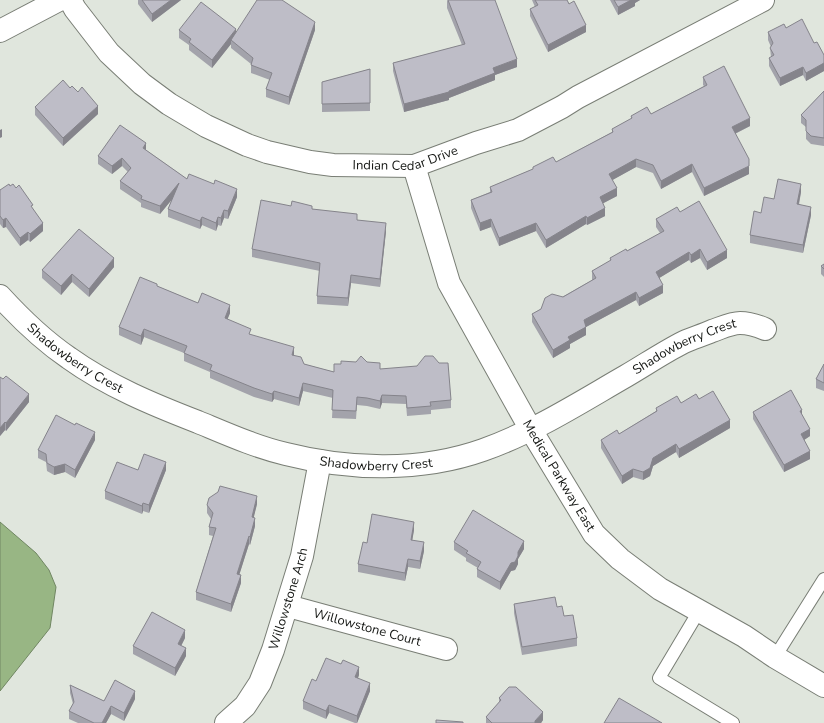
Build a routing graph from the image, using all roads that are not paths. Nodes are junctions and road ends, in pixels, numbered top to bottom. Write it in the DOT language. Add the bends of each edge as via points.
graph roads {
  1 [pos="59,0"];
  2 [pos="70,0"];
  3 [pos="763,0"];
  4 [pos="0,31"];
  5 [pos="414,166"];
  6 [pos="0,296"];
  7 [pos="765,329"];
  8 [pos="531,430"];
  9 [pos="320,461"];
  10 [pos="824,579"];
  11 [pos="288,606"];
  12 [pos="699,611"];
  13 [pos="446,649"];
  14 [pos="775,657"];
  15 [pos="824,686"];
  16 [pos="226,723"];
  17 [pos="733,723"];
  1 -- 4 [label="street"];
  2 -- 5 [label="street, Indian Cedar Drive" via="109,53 142,84 206,126 267,152 310,162 333,165"];
  3 -- 5 [label="street, Indian Cedar Drive" via="518,130"];
  5 -- 8 [label="street, Medical Parkway East" via="449,283"];
  6 -- 9 [label="street, Shadowberry Crest" via="48,343 108,382 165,409 240,439 284,454"];
  7 -- 8 [label="street, Shadowberry Crest" via="741,323 684,342"];
  8 -- 9 [label="street, Shadowberry Crest" via="481,450 448,459 414,464 354,465"];
  8 -- 12 [label="street, Medical Parkway East" via="594,534 620,559 655,585"];
  9 -- 11 [label="street, Willowstone Arch" via="302,556"];
  10 -- 14 [label="lane"];
  11 -- 13 [label="street, Willowstone Court"];
  11 -- 16 [label="street, Willowstone Arch" via="260,683 245,706"];
  12 -- 14 [label="street, Medical Parkway East"];
  12 -- 17 [label="lane" via="658,678"];
  14 -- 15 [label="street, Medical Parkway East"];
}
